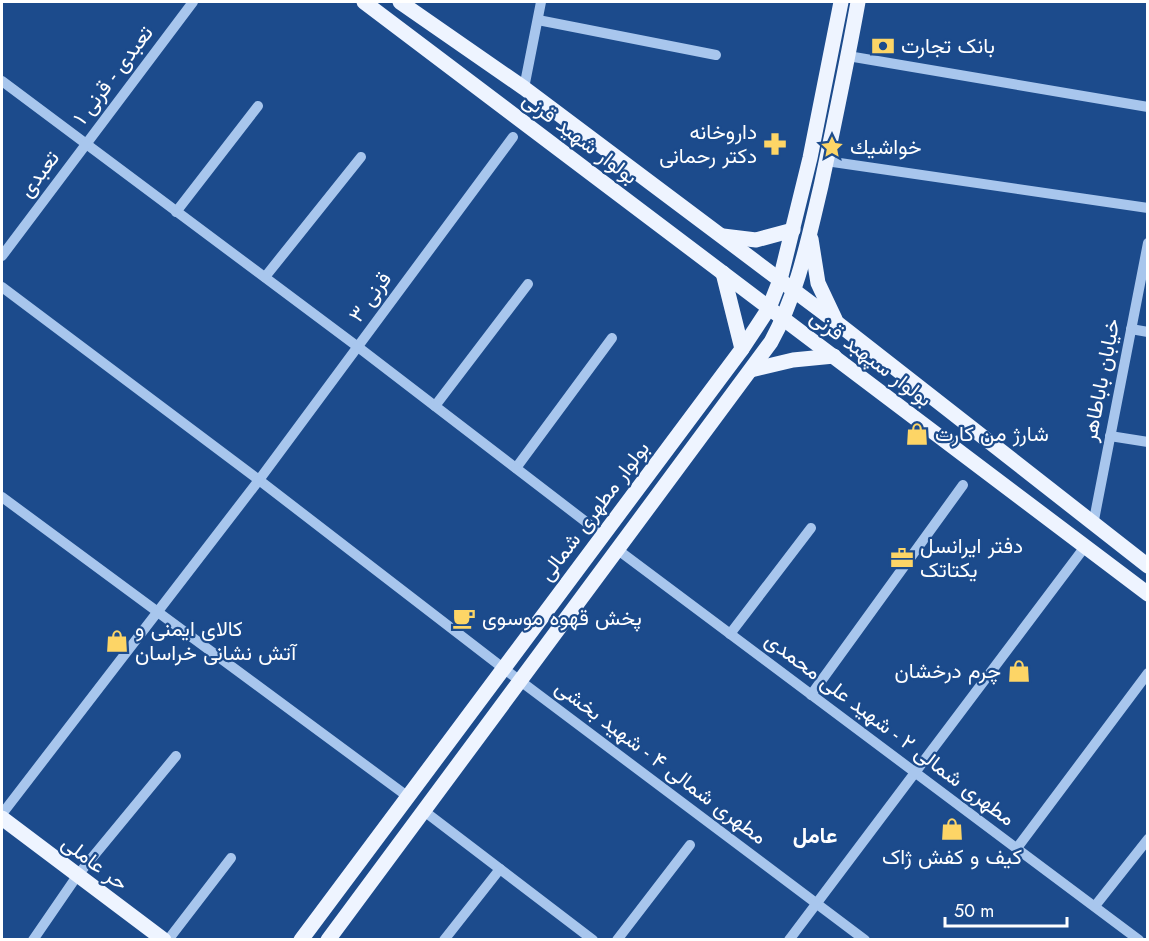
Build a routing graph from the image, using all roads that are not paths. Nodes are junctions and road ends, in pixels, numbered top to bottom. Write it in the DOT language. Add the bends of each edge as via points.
graph roads {
  1 [pos="193,2"];
  2 [pos="364,2"];
  3 [pos="400,2"];
  4 [pos="542,2"];
  5 [pos="841,2"];
  6 [pos="858,2"];
  7 [pos="538,20"];
  8 [pos="716,55"];
  9 [pos="848,56"];
  10 [pos="2,81"];
  11 [pos="524,88"];
  12 [pos="258,106"];
  13 [pos="1148,107"];
  14 [pos="513,137"];
  15 [pos="86,144"];
  16 [pos="361,157"];
  17 [pos="826,161"];
  18 [pos="1148,208"];
  19 [pos="176,212"];
  20 [pos="793,230"];
  21 [pos="810,234"];
  22 [pos="723,236"];
  23 [pos="1148,243"];
  24 [pos="2,256"];
  25 [pos="723,273"];
  26 [pos="265,277"];
  27 [pos="780,279"];
  28 [pos="528,284"];
  29 [pos="2,287"];
  30 [pos="795,290"];
  31 [pos="769,308"];
  32 [pos="784,318"];
  33 [pos="836,322"];
  34 [pos="1131,329"];
  35 [pos="1148,332"];
  36 [pos="612,338"];
  37 [pos="358,347"];
  38 [pos="742,349"];
  39 [pos="834,356"];
  40 [pos="751,370"];
  41 [pos="435,406"];
  42 [pos="1110,436"];
  43 [pos="1148,442"];
  44 [pos="516,468"];
  45 [pos="259,480"];
  46 [pos="963,485"];
  47 [pos="2,497"];
  48 [pos="1093,525"];
  49 [pos="811,528"];
  50 [pos="603,535"];
  51 [pos="1084,548"];
  52 [pos="618,550"];
  53 [pos="1148,566"];
  54 [pos="1148,594"];
  55 [pos="157,612"];
  56 [pos="730,634"];
  57 [pos="503,668"];
  58 [pos="1148,673"];
  59 [pos="520,681"];
  60 [pos="811,694"];
  61 [pos="176,756"];
  62 [pos="915,772"];
  63 [pos="407,796"];
  64 [pos="424,811"];
  65 [pos="2,814"];
  66 [pos="2,818"];
  67 [pos="1148,839"];
  68 [pos="690,845"];
  69 [pos="1017,848"];
  70 [pos="231,858"];
  71 [pos="500,869"];
  72 [pos="77,876"];
  73 [pos="816,903"];
  74 [pos="1095,906"];
  75 [pos="33,939"];
  76 [pos="166,939"];
  77 [pos="301,939"];
  78 [pos="328,939"];
  79 [pos="444,939"];
  80 [pos="593,939"];
  81 [pos="617,939"];
  82 [pos="789,939"];
  83 [pos="865,939"];
  84 [pos="1139,939"];
  1 -- 15 [label="street, تعبدی - قرنی ۱"];
  2 -- 25 [label="main road, بولوار شهید قرنی"];
  3 -- 11 [label="main road, بولوار شهید قرنی"];
  4 -- 7 [label="street"];
  5 -- 20 [label="main road, بولوار مطهری شمالی"];
  6 -- 9 [label="main road, بولوار مطهری شمالی"];
  7 -- 8 [label="street"];
  7 -- 11 [label="street"];
  9 -- 13 [label="street"];
  9 -- 17 [label="main road, بولوار مطهری شمالی"];
  10 -- 15 [label="street"];
  11 -- 22 [label="main road, بولوار شهید قرنی"];
  12 -- 19 [label="street"];
  14 -- 37 [label="street, قرنی ۳"];
  15 -- 19 [label="street"];
  15 -- 24 [label="street, تعبدی"];
  16 -- 26 [label="street"];
  17 -- 18 [label="street"];
  17 -- 21 [label="main road, بولوار مطهری شمالی"];
  19 -- 26 [label="street"];
  20 -- 22 [label="main road" via="756,240"];
  20 -- 27 [label="main road, بولوار مطهری شمالی"];
  21 -- 30 [label="main road, بولوار مطهری شمالی"];
  21 -- 33 [label="main road" via="818,283"];
  22 -- 27 [label="main road, بولوار شهید قرنی"];
  23 -- 34 [label="street, خیابان باباطاهر"];
  25 -- 31 [label="main road, بولوار شهید قرنی"];
  25 -- 38 [label="main road"];
  26 -- 37 [label="street"];
  27 -- 30 [label="main road, بولوار سپهبد قرنی"];
  27 -- 31 [label="main road, بولوار مطهری شمالی"];
  28 -- 41 [label="street"];
  29 -- 45 [label="street, مطهری شمالی ۴ - شهید بخشی"];
  30 -- 32 [label="main road, بولوار مطهری شمالی"];
  30 -- 33 [label="main road, بولوار سپهبد قرنی"];
  31 -- 32 [label="main road, بولوار سپهبد قرنی"];
  31 -- 38 [label="main road, بولوار مطهری شمالی"];
  32 -- 39 [label="main road, بولوار سپهبد قرنی"];
  32 -- 40 [label="main road, بولوار مطهری شمالی"];
  33 -- 48 [label="main road, بولوار سپهبد قرنی"];
  34 -- 35 [label="street"];
  34 -- 42 [label="street, خیابان باباطاهر"];
  36 -- 44 [label="street"];
  37 -- 41 [label="street"];
  37 -- 45 [label="street, قرنی ۳"];
  38 -- 50 [label="main road, بولوار مطهری شمالی"];
  39 -- 40 [label="main road"];
  39 -- 51 [label="main road, بولوار سپهبد قرنی"];
  40 -- 52 [label="main road, بولوار مطهری شمالی"];
  41 -- 44 [label="street"];
  42 -- 43 [label="street"];
  42 -- 48 [label="street, خیابان باباطاهر"];
  44 -- 50 [label="street"];
  45 -- 55 [label="street, قرنی ۳"];
  45 -- 57 [label="street, مطهری شمالی ۴ - شهید بخشی"];
  46 -- 60 [label="street"];
  47 -- 55 [label="street"];
  48 -- 53 [label="main road, بولوار سپهبد قرنی"];
  49 -- 56 [label="street"];
  50 -- 57 [label="main road, بولوار مطهری شمالی"];
  51 -- 54 [label="main road, بولوار سپهبد قرنی"];
  51 -- 62 [label="street"];
  52 -- 56 [label="street, مطهری شمالی ۲ - شهید علی محمدی"];
  52 -- 59 [label="main road, بولوار مطهری شمالی"];
  55 -- 63 [label="street"];
  55 -- 65 [label="street, قرنی ۳"];
  56 -- 60 [label="street, مطهری شمالی ۲ - شهید علی محمدی"];
  57 -- 59 [label="street, مطهری شمالی ۴ - شهید بخشی"];
  57 -- 63 [label="main road, بولوار مطهری شمالی"];
  58 -- 69 [label="street"];
  59 -- 64 [label="main road, بولوار مطهری شمالی"];
  59 -- 73 [label="street, مطهری شمالی ۴ - شهید بخشی"];
  60 -- 62 [label="street, مطهری شمالی ۲ - شهید علی محمدی"];
  61 -- 72 [label="street"];
  62 -- 69 [label="street, مطهری شمالی ۲ - شهید علی محمدی"];
  62 -- 73 [label="street"];
  63 -- 77 [label="main road, بولوار مطهری شمالی"];
  64 -- 71 [label="street"];
  64 -- 78 [label="main road, بولوار مطهری شمالی"];
  66 -- 72 [label="main road, حر عاملی"];
  67 -- 74 [label="street"];
  68 -- 81 [label="street"];
  69 -- 74 [label="street, مطهری شمالی ۲ - شهید علی محمدی"];
  70 -- 76 [label="street"];
  71 -- 79 [label="street"];
  71 -- 80 [label="street"];
  72 -- 75 [label="street"];
  72 -- 76 [label="main road, حر عاملی"];
  73 -- 82 [label="street"];
  73 -- 83 [label="street, مطهری شمالی ۴ - شهید بخشی"];
  74 -- 84 [label="street, مطهری شمالی ۲ - شهید علی محمدی"];
}
